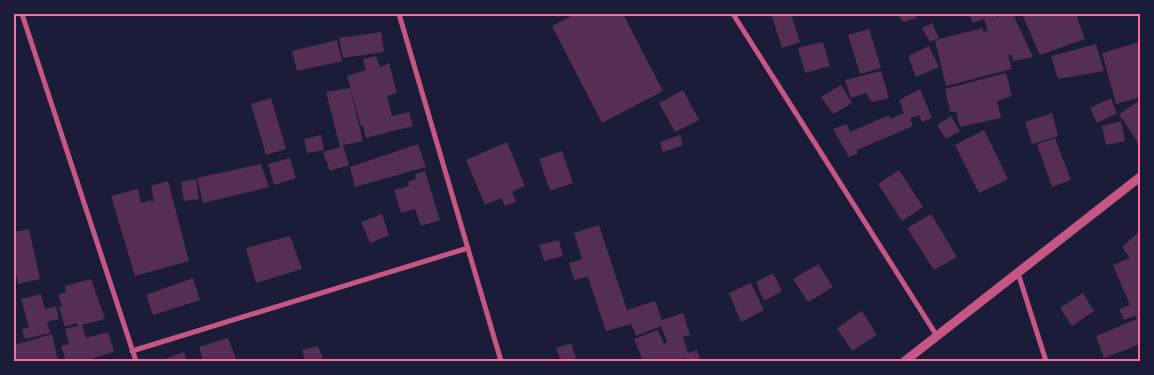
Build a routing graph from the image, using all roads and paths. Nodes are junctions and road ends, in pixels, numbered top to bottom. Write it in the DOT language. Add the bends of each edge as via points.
graph roads {
  1 [pos="22,14"];
  2 [pos="400,14"];
  3 [pos="733,14"];
  4 [pos="1140,177"];
  5 [pos="468,248"];
  6 [pos="1018,274"];
  7 [pos="937,336"];
  8 [pos="132,351"];
  9 [pos="136,361"];
  10 [pos="501,361"];
  11 [pos="905,361"];
  12 [pos="1046,361"];
  1 -- 8 [label="street"];
  2 -- 5 [label="street"];
  3 -- 7 [label="street"];
  4 -- 6 [label="street"];
  5 -- 8 [label="street"];
  5 -- 10 [label="street"];
  6 -- 7 [label="street"];
  6 -- 12 [label="street"];
  7 -- 11 [label="street"];
  8 -- 9 [label="street"];
}
